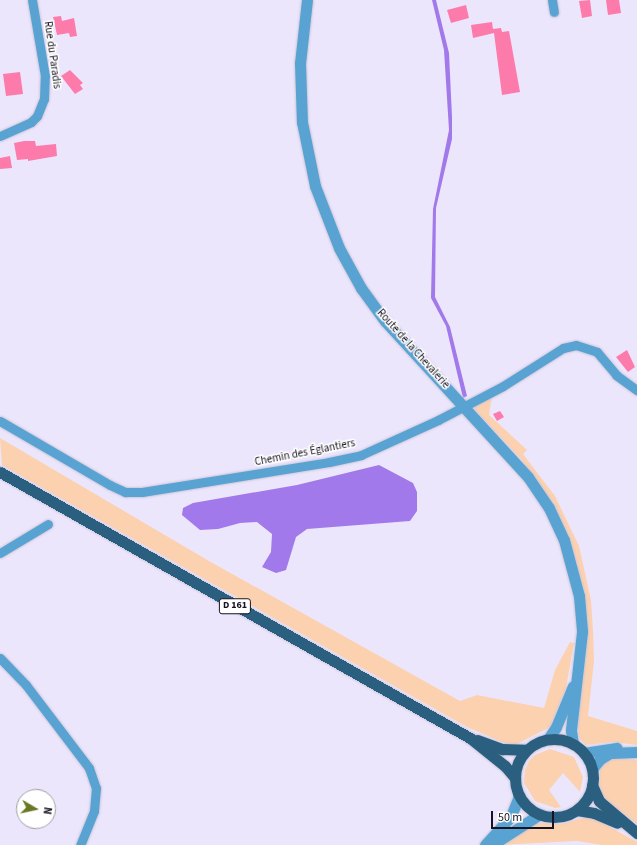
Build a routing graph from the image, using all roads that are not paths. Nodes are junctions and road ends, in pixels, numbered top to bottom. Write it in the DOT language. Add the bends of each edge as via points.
graph roads {
  1 [pos="32,0"];
  2 [pos="307,0"];
  3 [pos="552,0"];
  4 [pos="554,12"];
  5 [pos="0,136"];
  6 [pos="637,390"];
  7 [pos="464,406"];
  8 [pos="0,421"];
  9 [pos="0,472"];
  10 [pos="48,524"];
  11 [pos="0,553"];
  12 [pos="0,658"];
  13 [pos="578,672"];
  14 [pos="470,738"];
  15 [pos="548,739"];
  16 [pos="573,744"];
  17 [pos="526,750"];
  18 [pos="634,751"];
  19 [pos="584,753"];
  20 [pos="592,769"];
  21 [pos="515,778"];
  22 [pos="592,785"];
  23 [pos="519,796"];
  24 [pos="576,810"];
  25 [pos="540,814"];
  26 [pos="637,833"];
  27 [pos="80,845"];
  28 [pos="485,845"];
  29 [pos="492,845"];
  1 -- 5 [label="street, Rue du Paradis" via="45,76 44,99 37,116 31,122"];
  2 -- 7 [label="street, Route de la Chevalerie" via="301,44 300,102 305,146 322,208 338,248 385,321"];
  3 -- 4 [label="street"];
  6 -- 7 [label="street, Chemin des Églantiers" via="626,384 596,352 576,345 563,348 508,383"];
  7 -- 8 [label="street, Chemin des Églantiers" via="361,455 142,492 125,492 110,485"];
  7 -- 13 [label="street, Route de la Chevalerie" via="528,477 557,523 570,557 579,596 582,632"];
  9 -- 14 [label="main road, D 161"];
  10 -- 11 [label="street"];
  12 -- 27 [label="street" via="26,685 89,768 96,788 94,811"];
  13 -- 15 [label="street, Route de la Chevalerie" via="556,728"];
  13 -- 16 [label="street, Route de la Chevalerie" via="571,730"];
  14 -- 17 [label="main road, D 161" via="502,750"];
  14 -- 21 [label="main road, D 161" via="505,766"];
  15 -- 16 [label="main road" via="561,739"];
  15 -- 17 [label="main road"];
  16 -- 19 [label="main road"];
  17 -- 21 [label="main road" via="520,759"];
  18 -- 19 [label="street" via="604,748"];
  18 -- 20 [label="street" via="610,753 600,759"];
  19 -- 20 [label="main road"];
  20 -- 22 [label="main road"];
  21 -- 23 [label="main road"];
  22 -- 24 [label="main road" via="584,803"];
  22 -- 26 [label="main road" via="599,801"];
  23 -- 25 [label="main road" via="528,807"];
  23 -- 28 [label="street" via="511,816"];
  24 -- 25 [label="main road" via="552,817"];
  24 -- 26 [label="main road" via="606,817"];
  25 -- 29 [label="street"];
}
